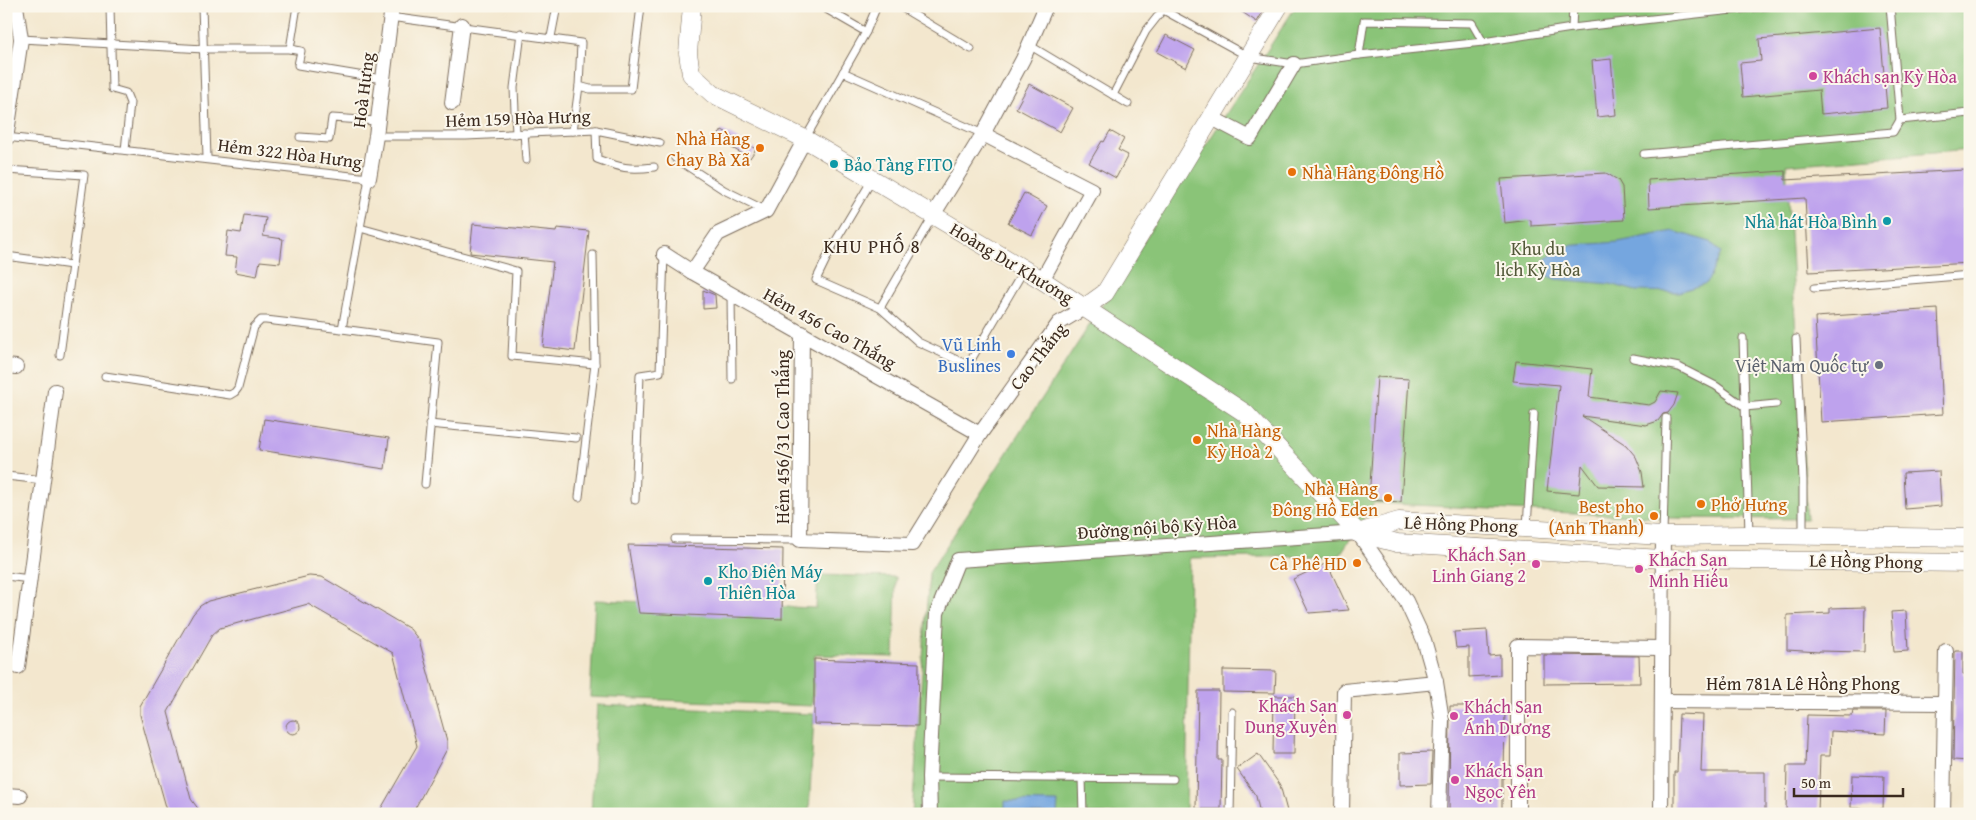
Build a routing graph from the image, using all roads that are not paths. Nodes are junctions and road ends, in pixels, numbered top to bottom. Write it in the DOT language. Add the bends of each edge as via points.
graph roads {
  1 [pos="16,6"];
  2 [pos="110,6"];
  3 [pos="202,6"];
  4 [pos="297,6"];
  5 [pos="370,6"];
  6 [pos="556,6"];
  7 [pos="641,6"];
  8 [pos="692,6"];
  9 [pos="821,6"];
  10 [pos="877,6"];
  11 [pos="900,6"];
  12 [pos="1046,6"];
  13 [pos="1279,6"];
  14 [pos="1573,6"];
  15 [pos="1768,6"];
  16 [pos="1890,6"];
  17 [pos="1162,8"];
  18 [pos="391,11"];
  19 [pos="462,25"];
  20 [pos="1572,28"];
  21 [pos="866,32"];
  22 [pos="521,33"];
  23 [pos="551,37"];
  24 [pos="21,39"];
  25 [pos="1483,42"];
  26 [pos="112,44"];
  27 [pos="1029,44"];
  28 [pos="204,49"];
  29 [pos="290,49"];
  30 [pos="971,49"];
  31 [pos="1359,55"];
  32 [pos="1249,57"];
  33 [pos="1294,64"];
  34 [pos="843,72"];
  35 [pos="11,75"];
  36 [pos="382,79"];
  37 [pos="579,86"];
  38 [pos="1113,95"];
  39 [pos="452,103"];
  40 [pos="1128,104"];
  41 [pos="1970,113"];
  42 [pos="1212,118"];
  43 [pos="1900,120"];
  44 [pos="377,121"];
  45 [pos="596,130"];
  46 [pos="573,131"];
  47 [pos="524,133"];
  48 [pos="516,134"];
  49 [pos="983,134"];
  50 [pos="376,136"];
  51 [pos="300,137"];
  52 [pos="6,138"];
  53 [pos="805,139"];
  54 [pos="660,143"];
  55 [pos="125,150"];
  56 [pos="1644,154"];
  57 [pos="207,158"];
  58 [pos="675,158"];
  59 [pos="526,160"];
  60 [pos="654,167"];
  61 [pos="6,170"];
  62 [pos="369,178"];
  63 [pos="872,180"];
  64 [pos="766,211"];
  65 [pos="933,215"];
  66 [pos="360,228"];
  67 [pos="664,254"];
  68 [pos="592,255"];
  69 [pos="6,256"];
  70 [pos="72,266"];
  71 [pos="1024,270"];
  72 [pos="692,272"];
  73 [pos="1970,275"];
  74 [pos="1042,280"];
  75 [pos="1814,288"];
  76 [pos="731,294"];
  77 [pos="880,308"];
  78 [pos="1084,308"];
  79 [pos="342,329"];
  80 [pos="802,333"];
  81 [pos="1743,338"];
  82 [pos="1796,339"];
  83 [pos="60,355"];
  84 [pos="1633,358"];
  85 [pos="595,364"];
  86 [pos="105,376"];
  87 [pos="732,380"];
  88 [pos="55,391"];
  89 [pos="1776,404"];
  90 [pos="1745,407"];
  91 [pos="1534,414"];
  92 [pos="1666,418"];
  93 [pos="430,424"];
  94 [pos="980,434"];
  95 [pos="576,438"];
  96 [pos="6,476"];
  97 [pos="43,480"];
  98 [pos="425,484"];
  99 [pos="579,497"];
  100 [pos="635,500"];
  101 [pos="1527,527"];
  102 [pos="1358,533"];
  103 [pos="1749,535"];
  104 [pos="1663,536"];
  105 [pos="1803,536"];
  106 [pos="1970,538"];
  107 [pos="675,539"];
  108 [pos="800,540"];
  109 [pos="1662,560"];
  110 [pos="1970,562"];
  111 [pos="6,576"];
  112 [pos="30,579"];
  113 [pos="1661,648"];
  114 [pos="1946,651"];
  115 [pos="12,666"];
  116 [pos="1436,682"];
  117 [pos="1662,701"];
  118 [pos="1944,703"];
  119 [pos="1232,712"];
  120 [pos="929,777"];
  121 [pos="1082,778"];
  122 [pos="1173,779"];
  123 [pos="6,796"];
  124 [pos="20,796"];
  125 [pos="930,814"];
  126 [pos="1083,814"];
  127 [pos="1230,814"];
  128 [pos="1342,814"];
  129 [pos="1440,814"];
  130 [pos="1518,814"];
  131 [pos="1661,814"];
  132 [pos="1942,814"];
  1 -- 24 [label="street"];
  2 -- 26 [label="lane"];
  3 -- 28 [label="lane"];
  4 -- 29 [label="lane"];
  5 -- 18 [label="lane"];
  6 -- 23 [label="lane"];
  7 -- 37 [label="lane" via="631,88 590,89"];
  8 -- 53 [label="street, Hoàng Dư Khương" via="688,53 691,74 714,94"];
  9 -- 21 [label="lane"];
  10 -- 21 [label="lane"];
  11 -- 30 [label="lane"];
  12 -- 27 [label="street"];
  13 -- 32 [label="street, Cao Thắng"];
  14 -- 20 [label="lane"];
  15 -- 20 [label="lane"];
  16 -- 43 [label="lane"];
  17 -- 32 [label="lane"];
  17 -- 38 [label="lane" via="1146,31"];
  18 -- 19 [label="lane"];
  18 -- 36 [label="street, Hoà Hưng"];
  19 -- 22 [label="lane"];
  19 -- 39 [label="street"];
  20 -- 25 [label="lane"];
  21 -- 34 [label="lane"];
  22 -- 23 [label="lane"];
  22 -- 48 [label="lane" via="514,88"];
  23 -- 37 [label="lane" via="582,43"];
  24 -- 26 [label="lane"];
  24 -- 35 [label="street"];
  25 -- 31 [label="lane"];
  25 -- 31 [label="lane" via="1472,23 1364,21"];
  26 -- 28 [label="lane"];
  26 -- 55 [label="lane" via="112,89 126,93 130,103"];
  27 -- 38 [label="lane"];
  27 -- 49 [label="street"];
  28 -- 29 [label="lane"];
  28 -- 57 [label="lane"];
  29 -- 36 [label="lane" via="301,51 298,66"];
  31 -- 33 [label="lane"];
  32 -- 33 [label="lane"];
  32 -- 42 [label="street, Cao Thắng"];
  33 -- 42 [label="street" via="1250,138"];
  34 -- 49 [label="lane"];
  34 -- 53 [label="lane"];
  35 -- 52 [label="street"];
  36 -- 44 [label="street, Hoà Hưng"];
  37 -- 46 [label="lane"];
  38 -- 40 [label="lane"];
  41 -- 43 [label="lane"];
  42 -- 78 [label="street, Cao Thắng" via="1105,293"];
  43 -- 56 [label="lane" via="1893,132"];
  44 -- 50 [label="street, Hoà Hưng"];
  44 -- 51 [label="lane" via="332,118 329,139"];
  45 -- 46 [label="lane, Hẻm 159 Hòa Hưng"];
  45 -- 54 [label="lane, Hẻm 159 Hòa Hưng"];
  45 -- 60 [label="lane" via="597,159 633,170"];
  46 -- 47 [label="lane, Hẻm 159 Hòa Hưng"];
  47 -- 48 [label="lane, Hẻm 159 Hòa Hưng"];
  47 -- 59 [label="lane"];
  48 -- 50 [label="lane, Hẻm 159 Hòa Hưng"];
  49 -- 65 [label="street"];
  49 -- 74 [label="street" via="1092,190"];
  50 -- 62 [label="street, Hoà Hưng"];
  52 -- 55 [label="lane, Hẻm 322 Hòa Hưng"];
  53 -- 63 [label="street, Hoàng Dư Khương"];
  53 -- 64 [label="street"];
  55 -- 57 [label="lane, Hẻm 322 Hòa Hưng"];
  57 -- 62 [label="lane, Hẻm 322 Hòa Hưng"];
  58 -- 64 [label="lane" via="724,190"];
  61 -- 70 [label="lane" via="84,175"];
  62 -- 66 [label="lane"];
  63 -- 65 [label="street, Hoàng Dư Khương"];
  63 -- 77 [label="lane" via="816,280"];
  64 -- 72 [label="street" via="718,234"];
  65 -- 71 [label="street, Hoàng Dư Khương"];
  65 -- 77 [label="lane"];
  66 -- 79 [label="lane"];
  66 -- 85 [label="lane" via="516,271 512,356"];
  67 -- 72 [label="street, Hẻm 456 Cao Thắng"];
  67 -- 100 [label="lane" via="660,372 640,375"];
  68 -- 85 [label="lane"];
  69 -- 70 [label="lane"];
  70 -- 83 [label="lane"];
  71 -- 74 [label="street, Hoàng Dư Khương"];
  71 -- 77 [label="lane" via="968,365 918,342"];
  72 -- 76 [label="street, Hẻm 456 Cao Thắng"];
  73 -- 75 [label="lane"];
  74 -- 78 [label="street, Hoàng Dư Khương"];
  76 -- 80 [label="street, Hẻm 456 Cao Thắng"];
  76 -- 87 [label="lane"];
  78 -- 94 [label="street, Cao Thắng" via="1059,323"];
  78 -- 102 [label="street, Hoàng Dư Khương" via="1245,414"];
  79 -- 86 [label="lane" via="261,320 254,327 238,388 230,395"];
  79 -- 93 [label="lane" via="438,342"];
  80 -- 94 [label="street, Hẻm 456 Cao Thắng"];
  80 -- 108 [label="street, Hẻm 456/31 Cao Thắng"];
  81 -- 90 [label="lane"];
  82 -- 105 [label="lane"];
  84 -- 90 [label="lane" via="1679,367 1716,386"];
  85 -- 99 [label="lane"];
  88 -- 97 [label="street"];
  89 -- 90 [label="lane"];
  90 -- 103 [label="lane"];
  91 -- 101 [label="lane"];
  92 -- 104 [label="lane"];
  93 -- 95 [label="lane"];
  93 -- 98 [label="lane"];
  94 -- 108 [label="street, Cao Thắng" via="912,544"];
  96 -- 97 [label="lane"];
  97 -- 112 [label="street"];
  101 -- 102 [label="street, Lê Hồng Phong" via="1399,521"];
  101 -- 104 [label="street, Lê Hồng Phong"];
  102 -- 109 [label="street, Lê Hồng Phong" via="1397,543"];
  102 -- 116 [label="street" via="1406,600 1424,640"];
  102 -- 120 [label="street, Đường nội bộ Kỳ Hòa" via="958,560 937,613"];
  103 -- 104 [label="street, Lê Hồng Phong"];
  103 -- 105 [label="street, Lê Hồng Phong"];
  104 -- 109 [label="street"];
  105 -- 106 [label="street, Lê Hồng Phong"];
  107 -- 108 [label="lane"];
  109 -- 110 [label="street, Lê Hồng Phong"];
  109 -- 113 [label="street"];
  111 -- 112 [label="lane"];
  112 -- 115 [label="street"];
  113 -- 117 [label="street"];
  113 -- 130 [label="street" via="1518,646"];
  114 -- 118 [label="street"];
  116 -- 128 [label="street" via="1344,691"];
  116 -- 129 [label="street" via="1442,720"];
  117 -- 118 [label="street, Hẻm 781A Lê Hồng Phong"];
  117 -- 131 [label="street"];
  118 -- 132 [label="street"];
  119 -- 127 [label="lane"];
  120 -- 121 [label="lane"];
  120 -- 125 [label="street"];
  121 -- 122 [label="lane"];
  121 -- 126 [label="lane"];
  123 -- 124 [label="street"];
}
